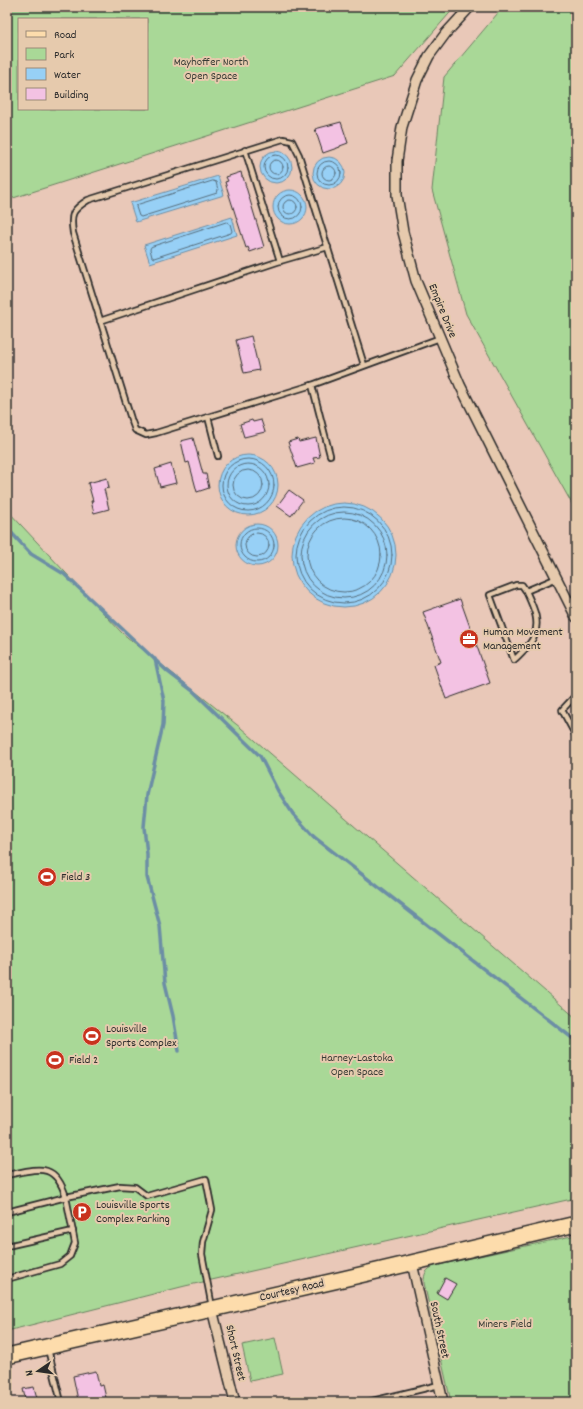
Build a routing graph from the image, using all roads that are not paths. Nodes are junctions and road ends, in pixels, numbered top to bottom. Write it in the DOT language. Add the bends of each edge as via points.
graph roads {
  1 [pos="470,7"];
  2 [pos="245,150"];
  3 [pos="328,247"];
  4 [pos="280,261"];
  5 [pos="100,321"];
  6 [pos="440,338"];
  7 [pos="364,365"];
  8 [pos="312,385"];
  9 [pos="208,417"];
  10 [pos="330,455"];
  11 [pos="218,456"];
  12 [pos="557,578"];
  13 [pos="526,591"];
  14 [pos="576,617"];
  15 [pos="576,695"];
  16 [pos="576,736"];
  17 [pos="7,1175"];
  18 [pos="66,1197"];
  19 [pos="7,1212"];
  20 [pos="576,1224"];
  21 [pos="73,1231"];
  22 [pos="7,1246"];
  23 [pos="412,1263"];
  24 [pos="7,1279"];
  25 [pos="212,1309"];
  26 [pos="48,1347"];
  27 [pos="7,1356"];
  28 [pos="439,1385"];
  29 [pos="404,1394"];
  30 [pos="60,1402"];
  31 [pos="235,1402"];
  32 [pos="368,1402"];
  33 [pos="406,1402"];
  34 [pos="444,1402"];
  1 -- 6 [label="street, Empire Drive" via="446,33 417,80 402,127 397,161 397,195 403,232 416,281"];
  2 -- 3 [label="lane" via="283,139 292,141 299,155"];
  2 -- 4 [label="lane"];
  2 -- 5 [label="lane" via="88,200 77,207 71,220 73,233"];
  3 -- 4 [label="lane"];
  3 -- 7 [label="lane"];
  4 -- 5 [label="lane"];
  5 -- 9 [label="lane" via="135,430 151,434"];
  6 -- 7 [label="lane"];
  6 -- 12 [label="street, Empire Drive" via="460,385"];
  7 -- 8 [label="lane"];
  8 -- 9 [label="lane"];
  8 -- 10 [label="lane"];
  9 -- 11 [label="lane"];
  12 -- 13 [label="lane"];
  12 -- 14 [label="street, Empire Drive"];
  13 -- 13 [label="lane" via="522,585 516,585 490,595 514,660 534,636 537,623 534,608"];
  15 -- 16 [label="lane" via="562,710"];
  17 -- 18 [label="lane" via="42,1169 53,1174 62,1184"];
  18 -- 19 [label="lane"];
  18 -- 21 [label="lane"];
  18 -- 25 [label="lane" via="120,1186 135,1187 147,1196 206,1179 212,1210 202,1254"];
  20 -- 23 [label="main road, Courtesy Road"];
  21 -- 22 [label="lane"];
  21 -- 24 [label="lane" via="75,1243 70,1256 60,1264"];
  23 -- 25 [label="main road, Courtesy Road"];
  23 -- 28 [label="street, South Street"];
  25 -- 26 [label="main road, Courtesy Road"];
  25 -- 31 [label="street, Short Street"];
  26 -- 27 [label="main road, Courtesy Road"];
  26 -- 30 [label="lane"];
  28 -- 29 [label="lane"];
  28 -- 34 [label="street, South Street"];
  29 -- 32 [label="lane"];
  29 -- 33 [label="lane"];
}
